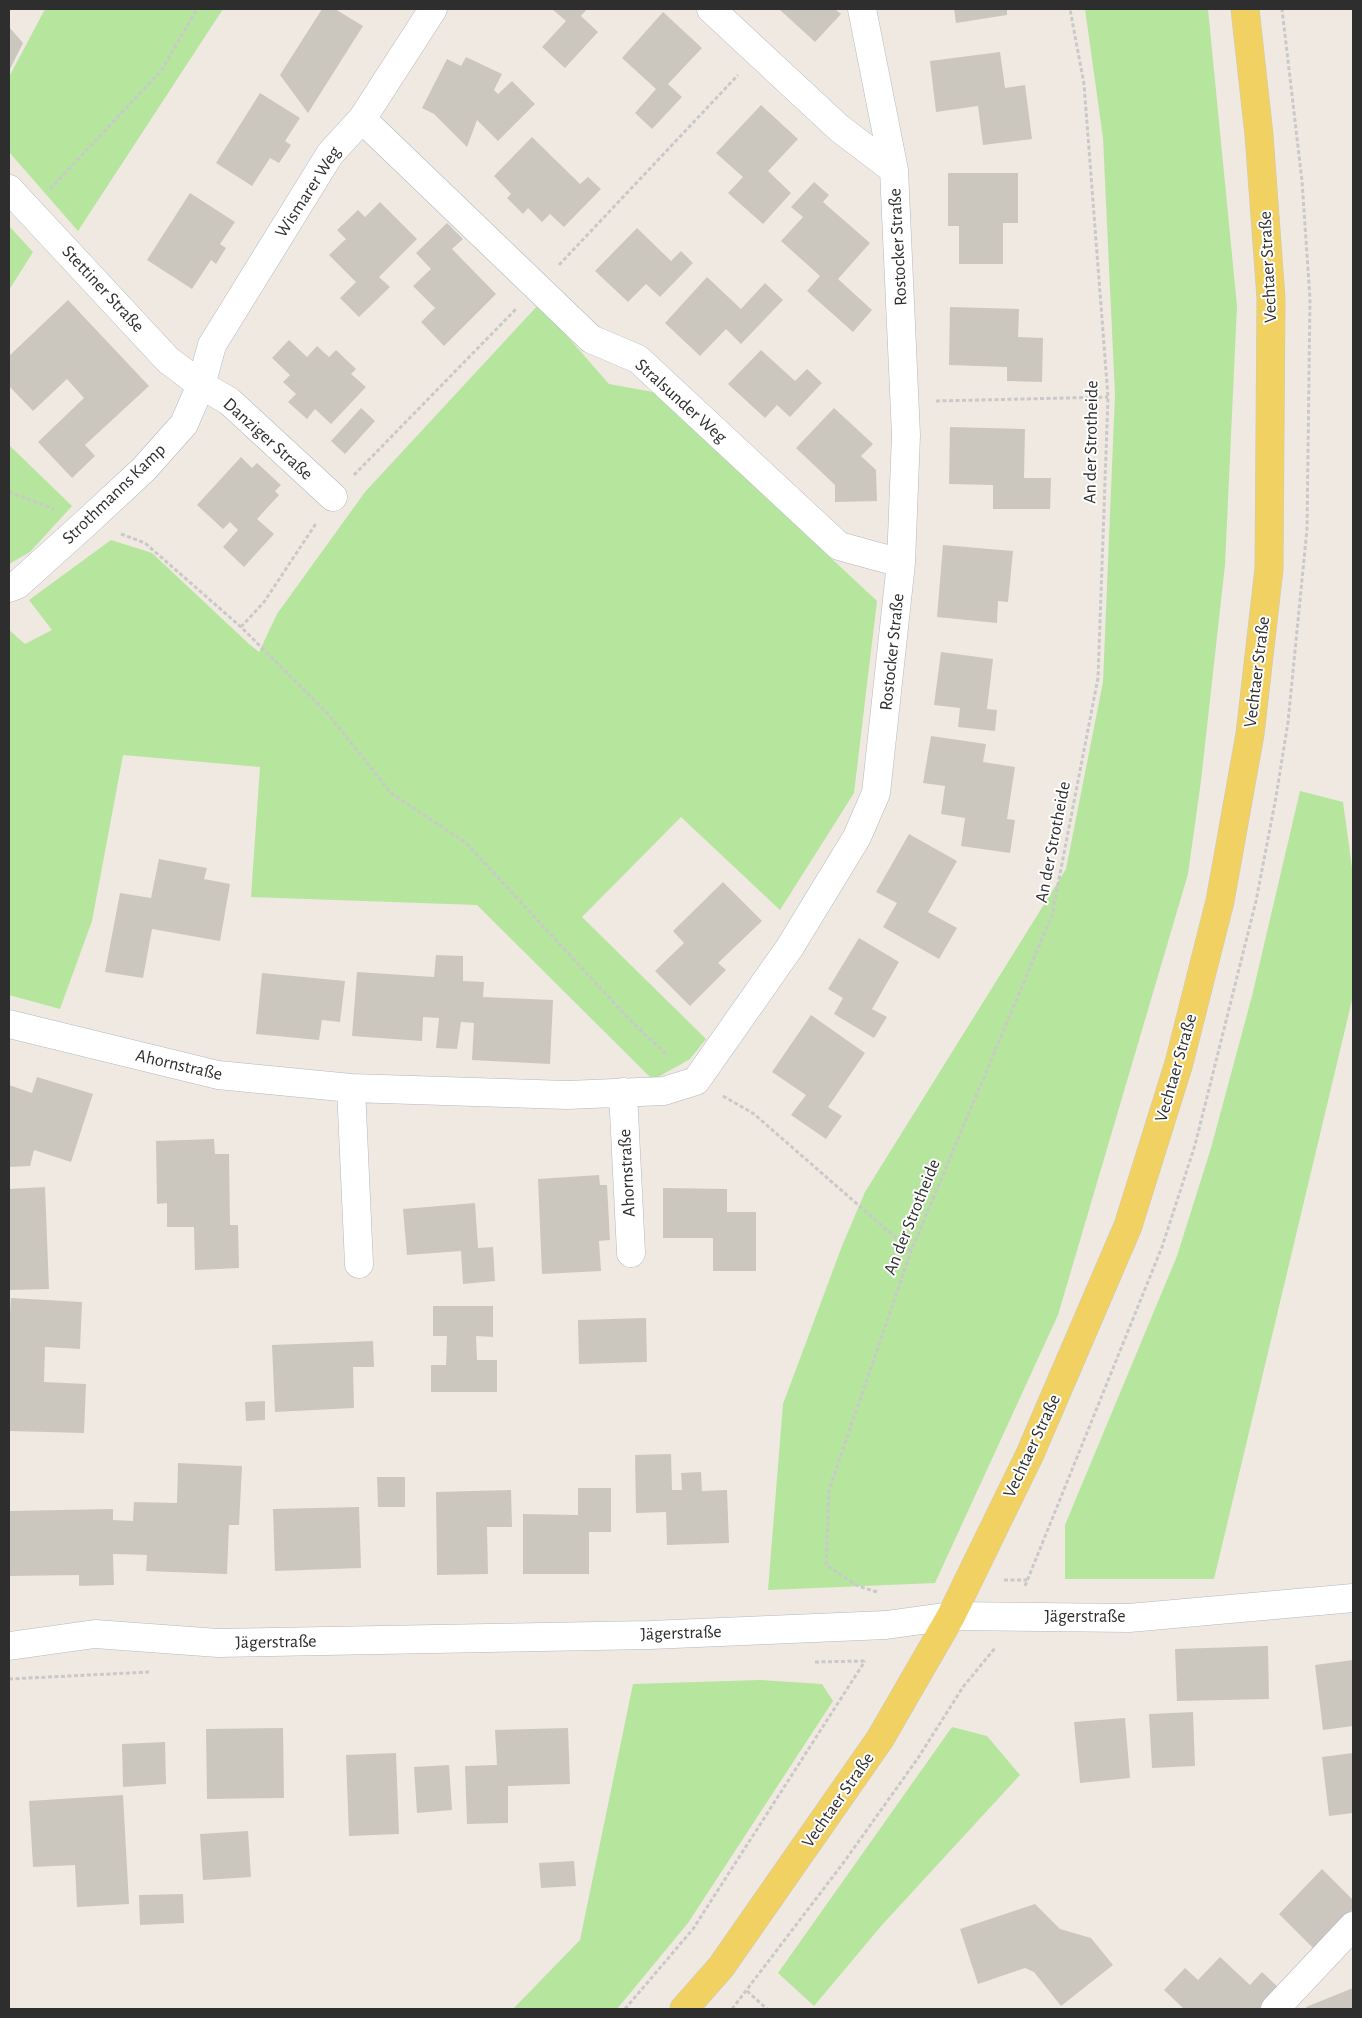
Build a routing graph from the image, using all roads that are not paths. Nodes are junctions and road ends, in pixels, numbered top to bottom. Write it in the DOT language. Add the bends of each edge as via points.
graph roads {
  1 [pos="433,9"];
  2 [pos="711,9"];
  3 [pos="862,9"];
  4 [pos="1245,9"];
  5 [pos="362,119"];
  6 [pos="894,170"];
  7 [pos="9,189"];
  8 [pos="201,385"];
  9 [pos="333,497"];
  10 [pos="901,563"];
  11 [pos="9,588"];
  12 [pos="9,1024"];
  13 [pos="696,1081"];
  14 [pos="352,1088"];
  15 [pos="623,1092"];
  16 [pos="630,1253"];
  17 [pos="359,1264"];
  18 [pos="1353,1598"];
  19 [pos="951,1616"];
  20 [pos="9,1646"];
  21 [pos="1353,1926"];
  22 [pos="684,2009"];
  23 [pos="1275,2009"];
  1 -- 5 [label="street, Wismarer Weg"];
  2 -- 6 [label="street, Rostocker Straße" via="839,128"];
  3 -- 6 [label="street, Rostocker Straße"];
  4 -- 19 [label="main road, Vechtaer Straße" via="1259,135 1271,298 1269,569 1250,734 1220,901 1179,1063 1128,1226 1030,1454"];
  5 -- 8 [label="street, Wismarer Weg" via="330,154 212,345"];
  5 -- 10 [label="street, Stralsunder Weg" via="591,339 638,359 839,546"];
  6 -- 10 [label="street, Rostocker Straße" via="906,436"];
  7 -- 8 [label="street, Stettiner Straße" via="168,360"];
  8 -- 9 [label="street, Danziger Straße" via="229,401"];
  8 -- 11 [label="street, Strothmanns Kamp" via="184,424 144,469 88,522"];
  10 -- 13 [label="street, Rostocker Straße" via="876,793 857,837 790,947"];
  12 -- 14 [label="street, Ahornstraße" via="218,1075"];
  13 -- 15 [label="street, Ahornstraße" via="664,1091"];
  14 -- 15 [label="street, Ahornstraße" via="567,1095"];
  14 -- 17 [label="street"];
  15 -- 16 [label="street, Ahornstraße"];
  18 -- 19 [label="street, Jägerstraße" via="1129,1618"];
  19 -- 20 [label="street, Jägerstraße" via="886,1625 650,1635 218,1643 94,1634"];
  19 -- 22 [label="main road, Vechtaer Straße" via="880,1738 721,1967"];
  21 -- 23 [label="street"];
}
